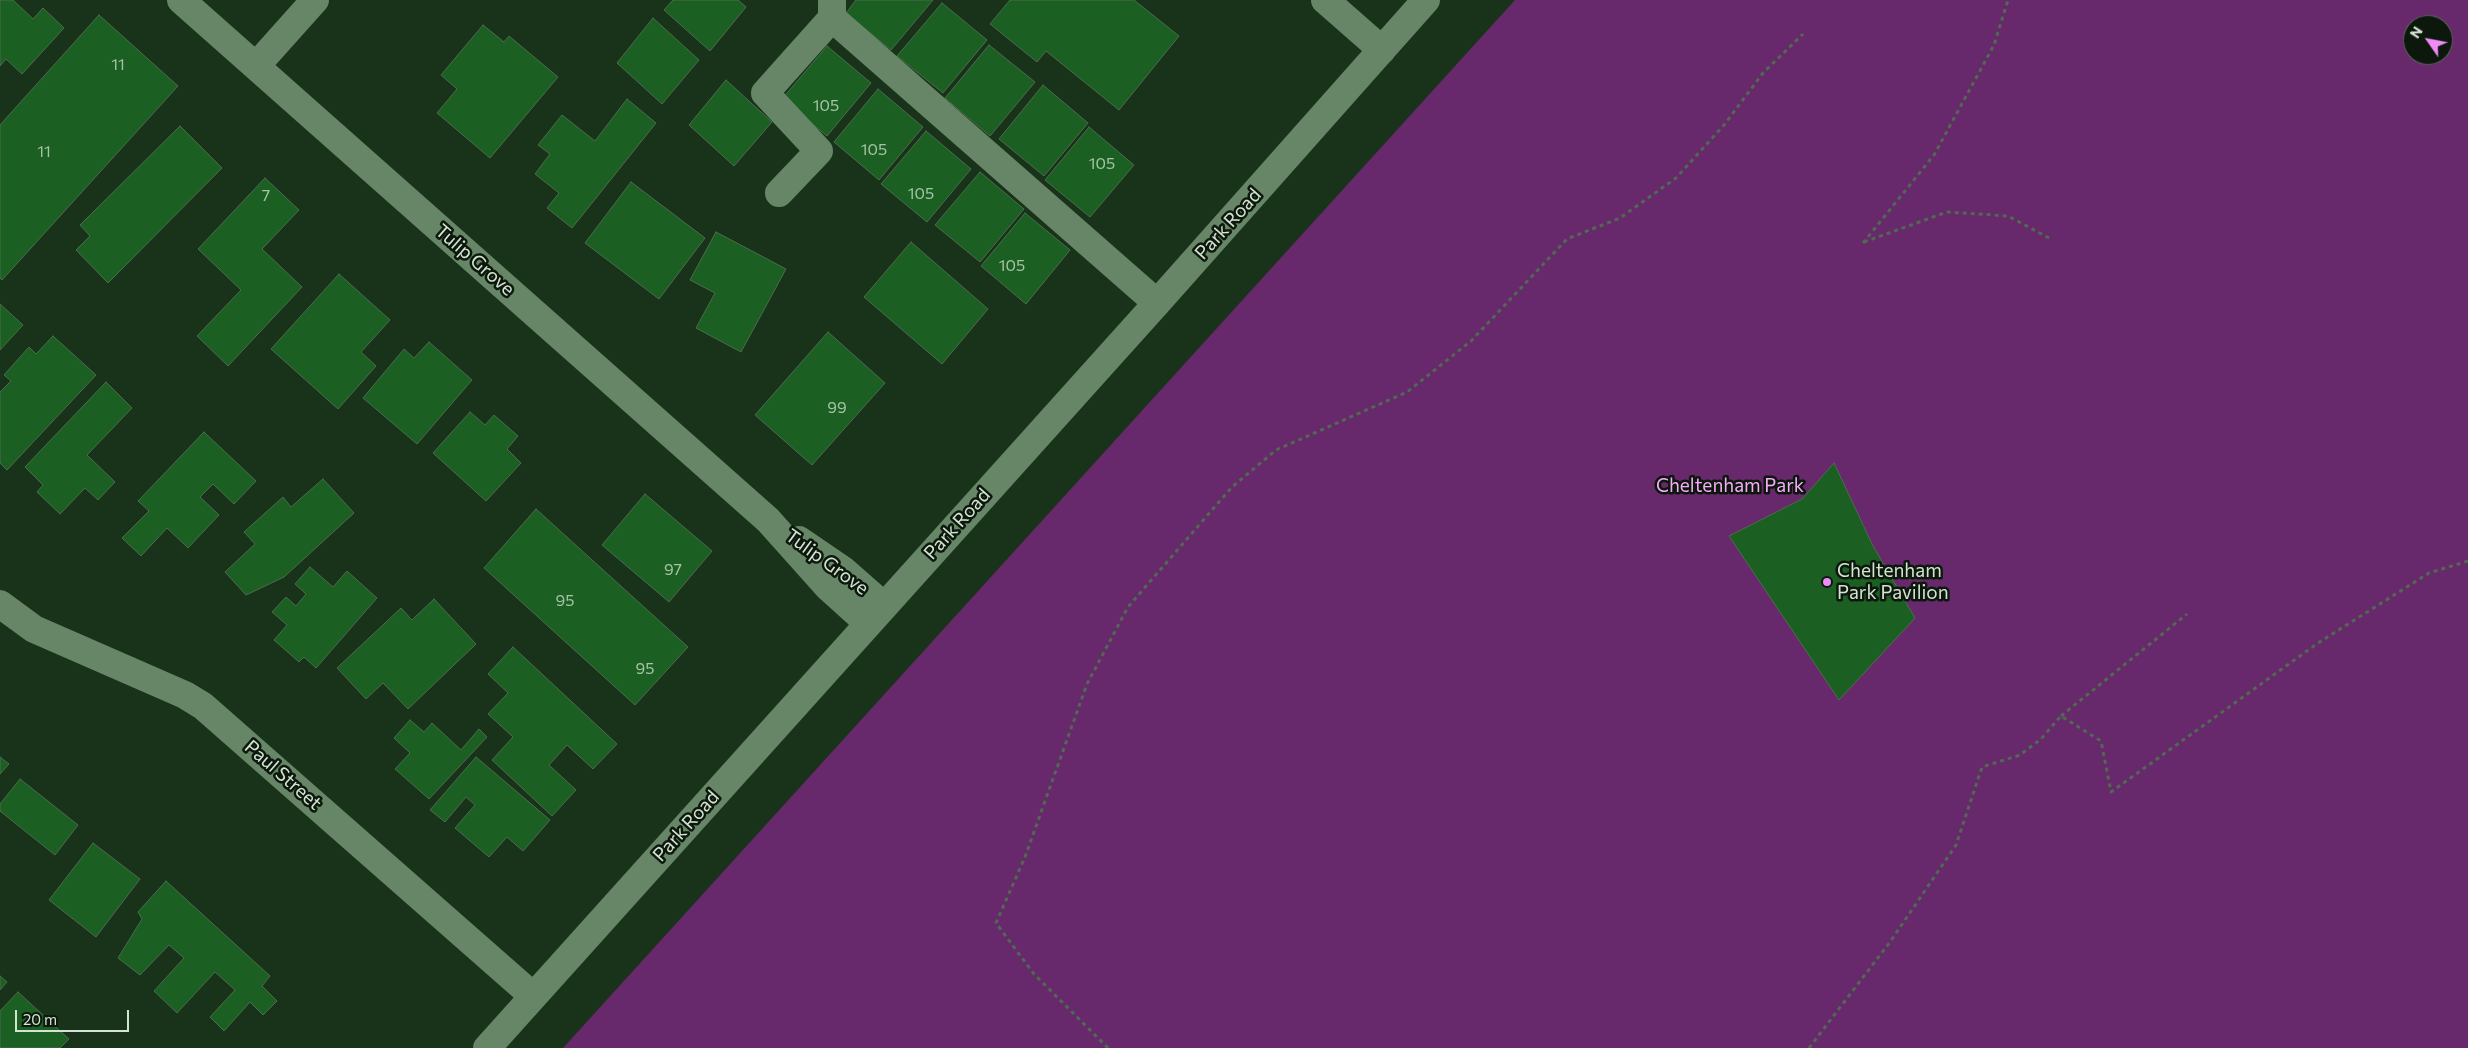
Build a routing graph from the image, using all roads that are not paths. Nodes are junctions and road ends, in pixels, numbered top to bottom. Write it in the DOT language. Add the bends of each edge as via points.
graph roads {
  1 [pos="181,0"];
  2 [pos="315,0"];
  3 [pos="1325,0"];
  4 [pos="1426,0"];
  5 [pos="832,9"];
  6 [pos="1382,50"];
  7 [pos="256,66"];
  8 [pos="779,193"];
  9 [pos="1158,303"];
  10 [pos="0,604"];
  11 [pos="876,614"];
  12 [pos="533,996"];
  13 [pos="487,1048"];
  1 -- 7 [label="street, Tulip Grove"];
  2 -- 7 [label="street"];
  3 -- 6 [label="street"];
  4 -- 6 [label="street, Park Road"];
  5 -- 8 [label="street" via="764,93 819,151"];
  5 -- 9 [label="street"];
  6 -- 9 [label="street, Park Road"];
  7 -- 11 [label="street, Tulip Grove" via="768,520 827,586"];
  9 -- 11 [label="street, Park Road"];
  10 -- 12 [label="street, Paul Street" via="34,629 185,695 203,706"];
  11 -- 12 [label="street, Park Road"];
  12 -- 13 [label="street, Park Road"];
}
